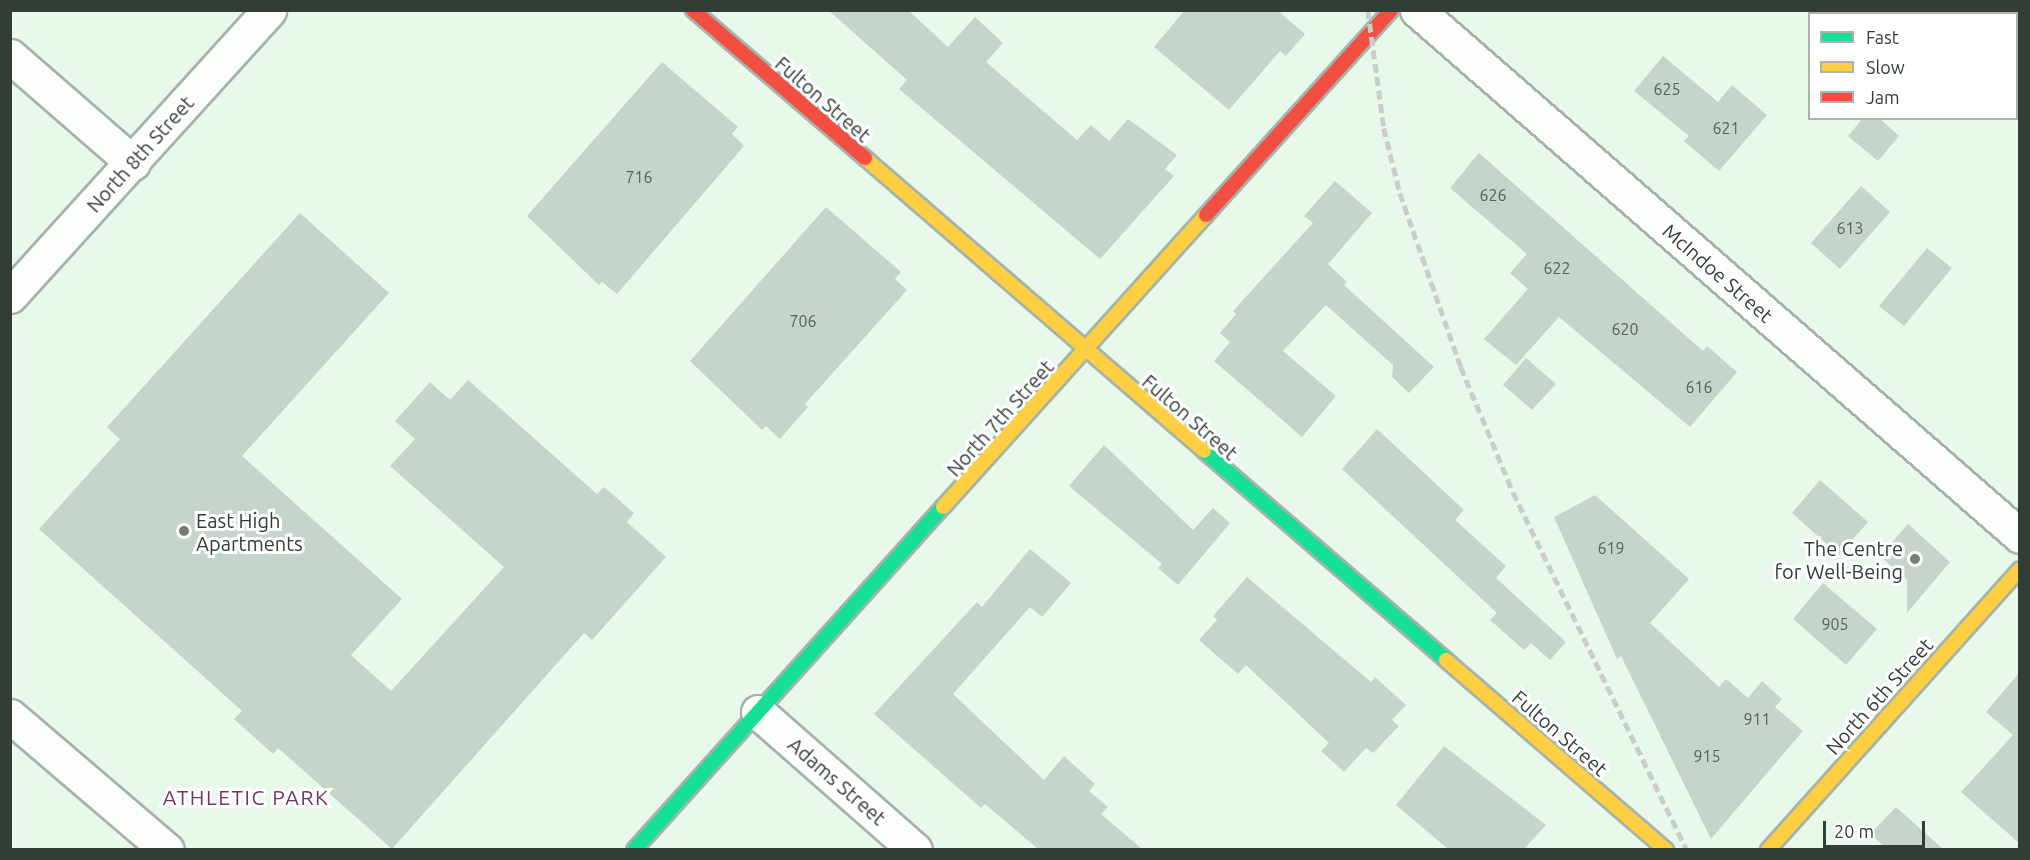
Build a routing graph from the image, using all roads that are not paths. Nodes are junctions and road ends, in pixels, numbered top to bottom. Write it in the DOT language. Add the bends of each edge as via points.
graph roads {
  1 [pos="268,10"];
  2 [pos="693,10"];
  3 [pos="1391,10"];
  4 [pos="1417,10"];
  5 [pos="10,56"];
  6 [pos="133,163"];
  7 [pos="10,296"];
  8 [pos="1085,353"];
  9 [pos="2019,536"];
  10 [pos="2019,568"];
  11 [pos="758,712"];
  12 [pos="10,716"];
  13 [pos="167,849"];
  14 [pos="634,849"];
  15 [pos="915,849"];
  16 [pos="1666,849"];
  17 [pos="1768,849"];
  1 -- 6 [label="street, North 8th Street"];
  2 -- 8 [label="street, Fulton Street"];
  3 -- 8 [label="street, North 7th Street"];
  4 -- 9 [label="street, McIndoe Street"];
  5 -- 6 [label="street"];
  6 -- 7 [label="street, North 8th Street"];
  8 -- 11 [label="street, North 7th Street"];
  8 -- 16 [label="street, Fulton Street"];
  10 -- 17 [label="street, North 6th Street"];
  11 -- 14 [label="street, North 7th Street"];
  11 -- 15 [label="street, Adams Street"];
  12 -- 13 [label="street"];
}
